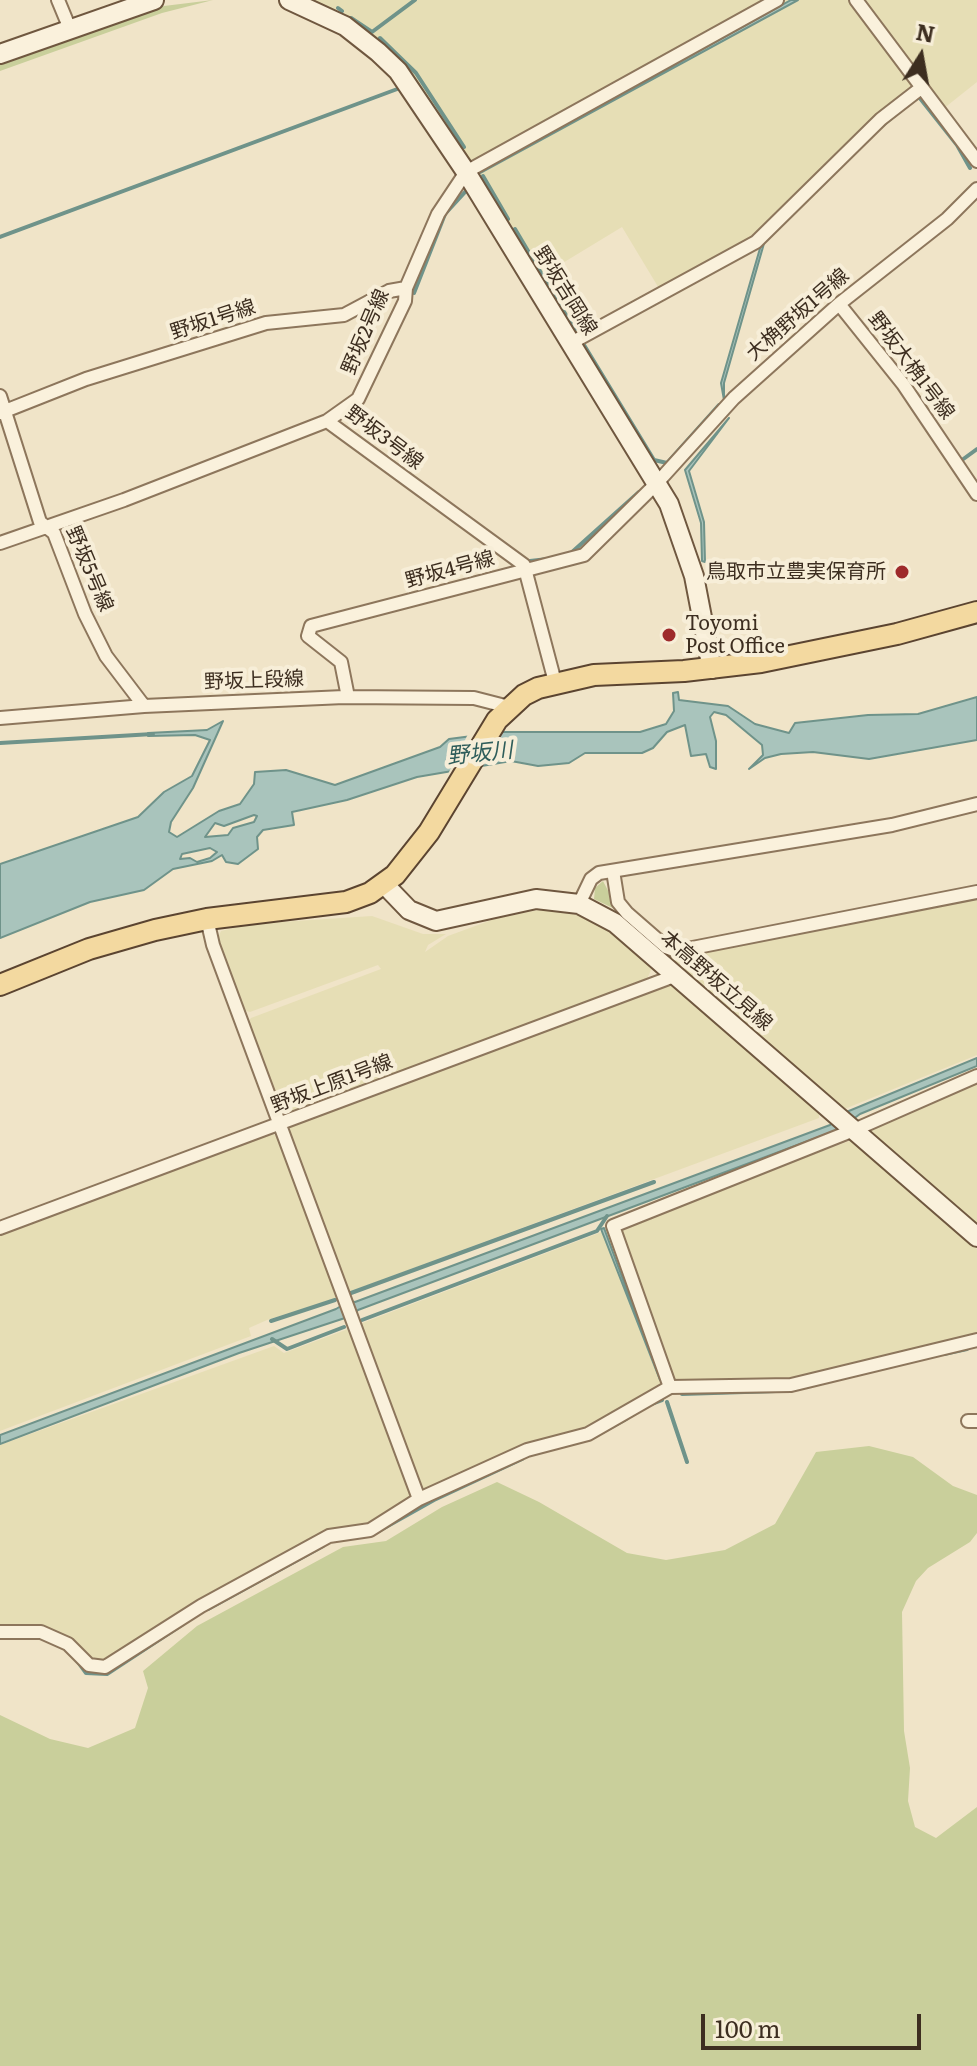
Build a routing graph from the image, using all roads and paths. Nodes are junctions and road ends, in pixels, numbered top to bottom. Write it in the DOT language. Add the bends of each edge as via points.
graph roads {
  1 [pos="58,0"];
  2 [pos="154,0"];
  3 [pos="289,0"];
  4 [pos="777,0"];
  5 [pos="856,0"];
  6 [pos="121,5"];
  7 [pos="70,29"];
  8 [pos="0,54"];
  9 [pos="921,88"];
  10 [pos="977,161"];
  11 [pos="466,172"];
  12 [pos="977,189"];
  13 [pos="406,288"];
  14 [pos="839,304"];
  15 [pos="571,343"];
  16 [pos="0,396"];
  17 [pos="3,412"];
  18 [pos="327,421"];
  19 [pos="657,483"];
  20 [pos="977,494"];
  21 [pos="49,526"];
  22 [pos="0,543"];
  23 [pos="525,571"];
  24 [pos="977,612"];
  25 [pos="712,669"];
  26 [pos="555,682"];
  27 [pos="348,697"];
  28 [pos="144,706"];
  29 [pos="508,708"];
  30 [pos="0,718"];
  31 [pos="977,804"];
  32 [pos="613,871"];
  33 [pos="384,884"];
  34 [pos="977,892"];
  35 [pos="579,904"];
  36 [pos="207,919"];
  37 [pos="677,975"];
  38 [pos="0,985"];
  39 [pos="977,1076"];
  40 [pos="280,1125"];
  41 [pos="854,1130"];
  42 [pos="0,1228"];
  43 [pos="977,1237"];
  44 [pos="977,1340"];
  45 [pos="670,1387"];
  46 [pos="419,1499"];
  47 [pos="0,1632"];
  1 -- 7 [label="street"];
  2 -- 6 [label="street"];
  3 -- 11 [label="street, 野坂吉岡線" via="345,26 398,71"];
  4 -- 11 [label="street"];
  5 -- 9 [label="street"];
  6 -- 7 [label="street"];
  7 -- 8 [label="street"];
  9 -- 10 [label="street"];
  9 -- 15 [label="street" via="881,119 756,242"];
  11 -- 13 [label="street" via="438,214"];
  11 -- 15 [label="street, 野坂吉岡線"];
  12 -- 14 [label="street, 大桷野坂1号線"];
  13 -- 17 [label="street, 野坂1号線" via="389,291 344,315 266,323 86,379"];
  13 -- 18 [label="street, 野坂2号線" via="405,301 358,399"];
  14 -- 19 [label="street, 大桷野坂1号線" via="734,398"];
  14 -- 20 [label="street, 野坂大桷1号線" via="903,384"];
  15 -- 19 [label="street, 野坂吉岡線"];
  16 -- 17 [label="street, 野坂5号線"];
  17 -- 21 [label="street, 野坂5号線" via="40,522"];
  18 -- 21 [label="street, 野坂3号線"];
  18 -- 23 [label="street, 野坂3号線" via="519,560"];
  19 -- 23 [label="street, 野坂4号線" via="584,555"];
  19 -- 25 [label="street, 野坂吉岡線" via="688,553"];
  21 -- 22 [label="street, 野坂3号線"];
  21 -- 28 [label="street, 野坂5号線" via="106,656"];
  23 -- 26 [label="street"];
  23 -- 27 [label="street, 野坂4号線" via="311,626 308,636 341,662"];
  24 -- 25 [label="main road" via="814,652"];
  25 -- 26 [label="main road"];
  26 -- 29 [label="main road"];
  27 -- 28 [label="street, 野坂上段線"];
  27 -- 29 [label="street, 野坂上段線" via="474,698"];
  28 -- 30 [label="street, 野坂上段線"];
  29 -- 33 [label="main road" via="488,731 442,812"];
  31 -- 32 [label="street" via="892,825"];
  32 -- 34 [label="street" via="618,902 677,951"];
  32 -- 35 [label="street" via="591,879"];
  33 -- 35 [label="street, 本高野坂立見線" via="409,910 436,921 536,899"];
  33 -- 36 [label="main road" via="346,902"];
  35 -- 37 [label="street, 本高野坂立見線" via="615,923"];
  36 -- 38 [label="main road" via="89,949"];
  36 -- 40 [label="street"];
  37 -- 40 [label="street, 野坂上原1号線"];
  37 -- 41 [label="street, 本高野坂立見線"];
  39 -- 41 [label="street"];
  40 -- 42 [label="street, 野坂上原1号線"];
  40 -- 46 [label="street"];
  41 -- 43 [label="street, 本高野坂立見線"];
  41 -- 45 [label="street" via="613,1226"];
  44 -- 45 [label="street" via="791,1385"];
  45 -- 46 [label="street" via="588,1434 527,1450"];
  46 -- 47 [label="street" via="370,1530 329,1536 201,1606 105,1667 89,1665 68,1644 41,1632"];
}
